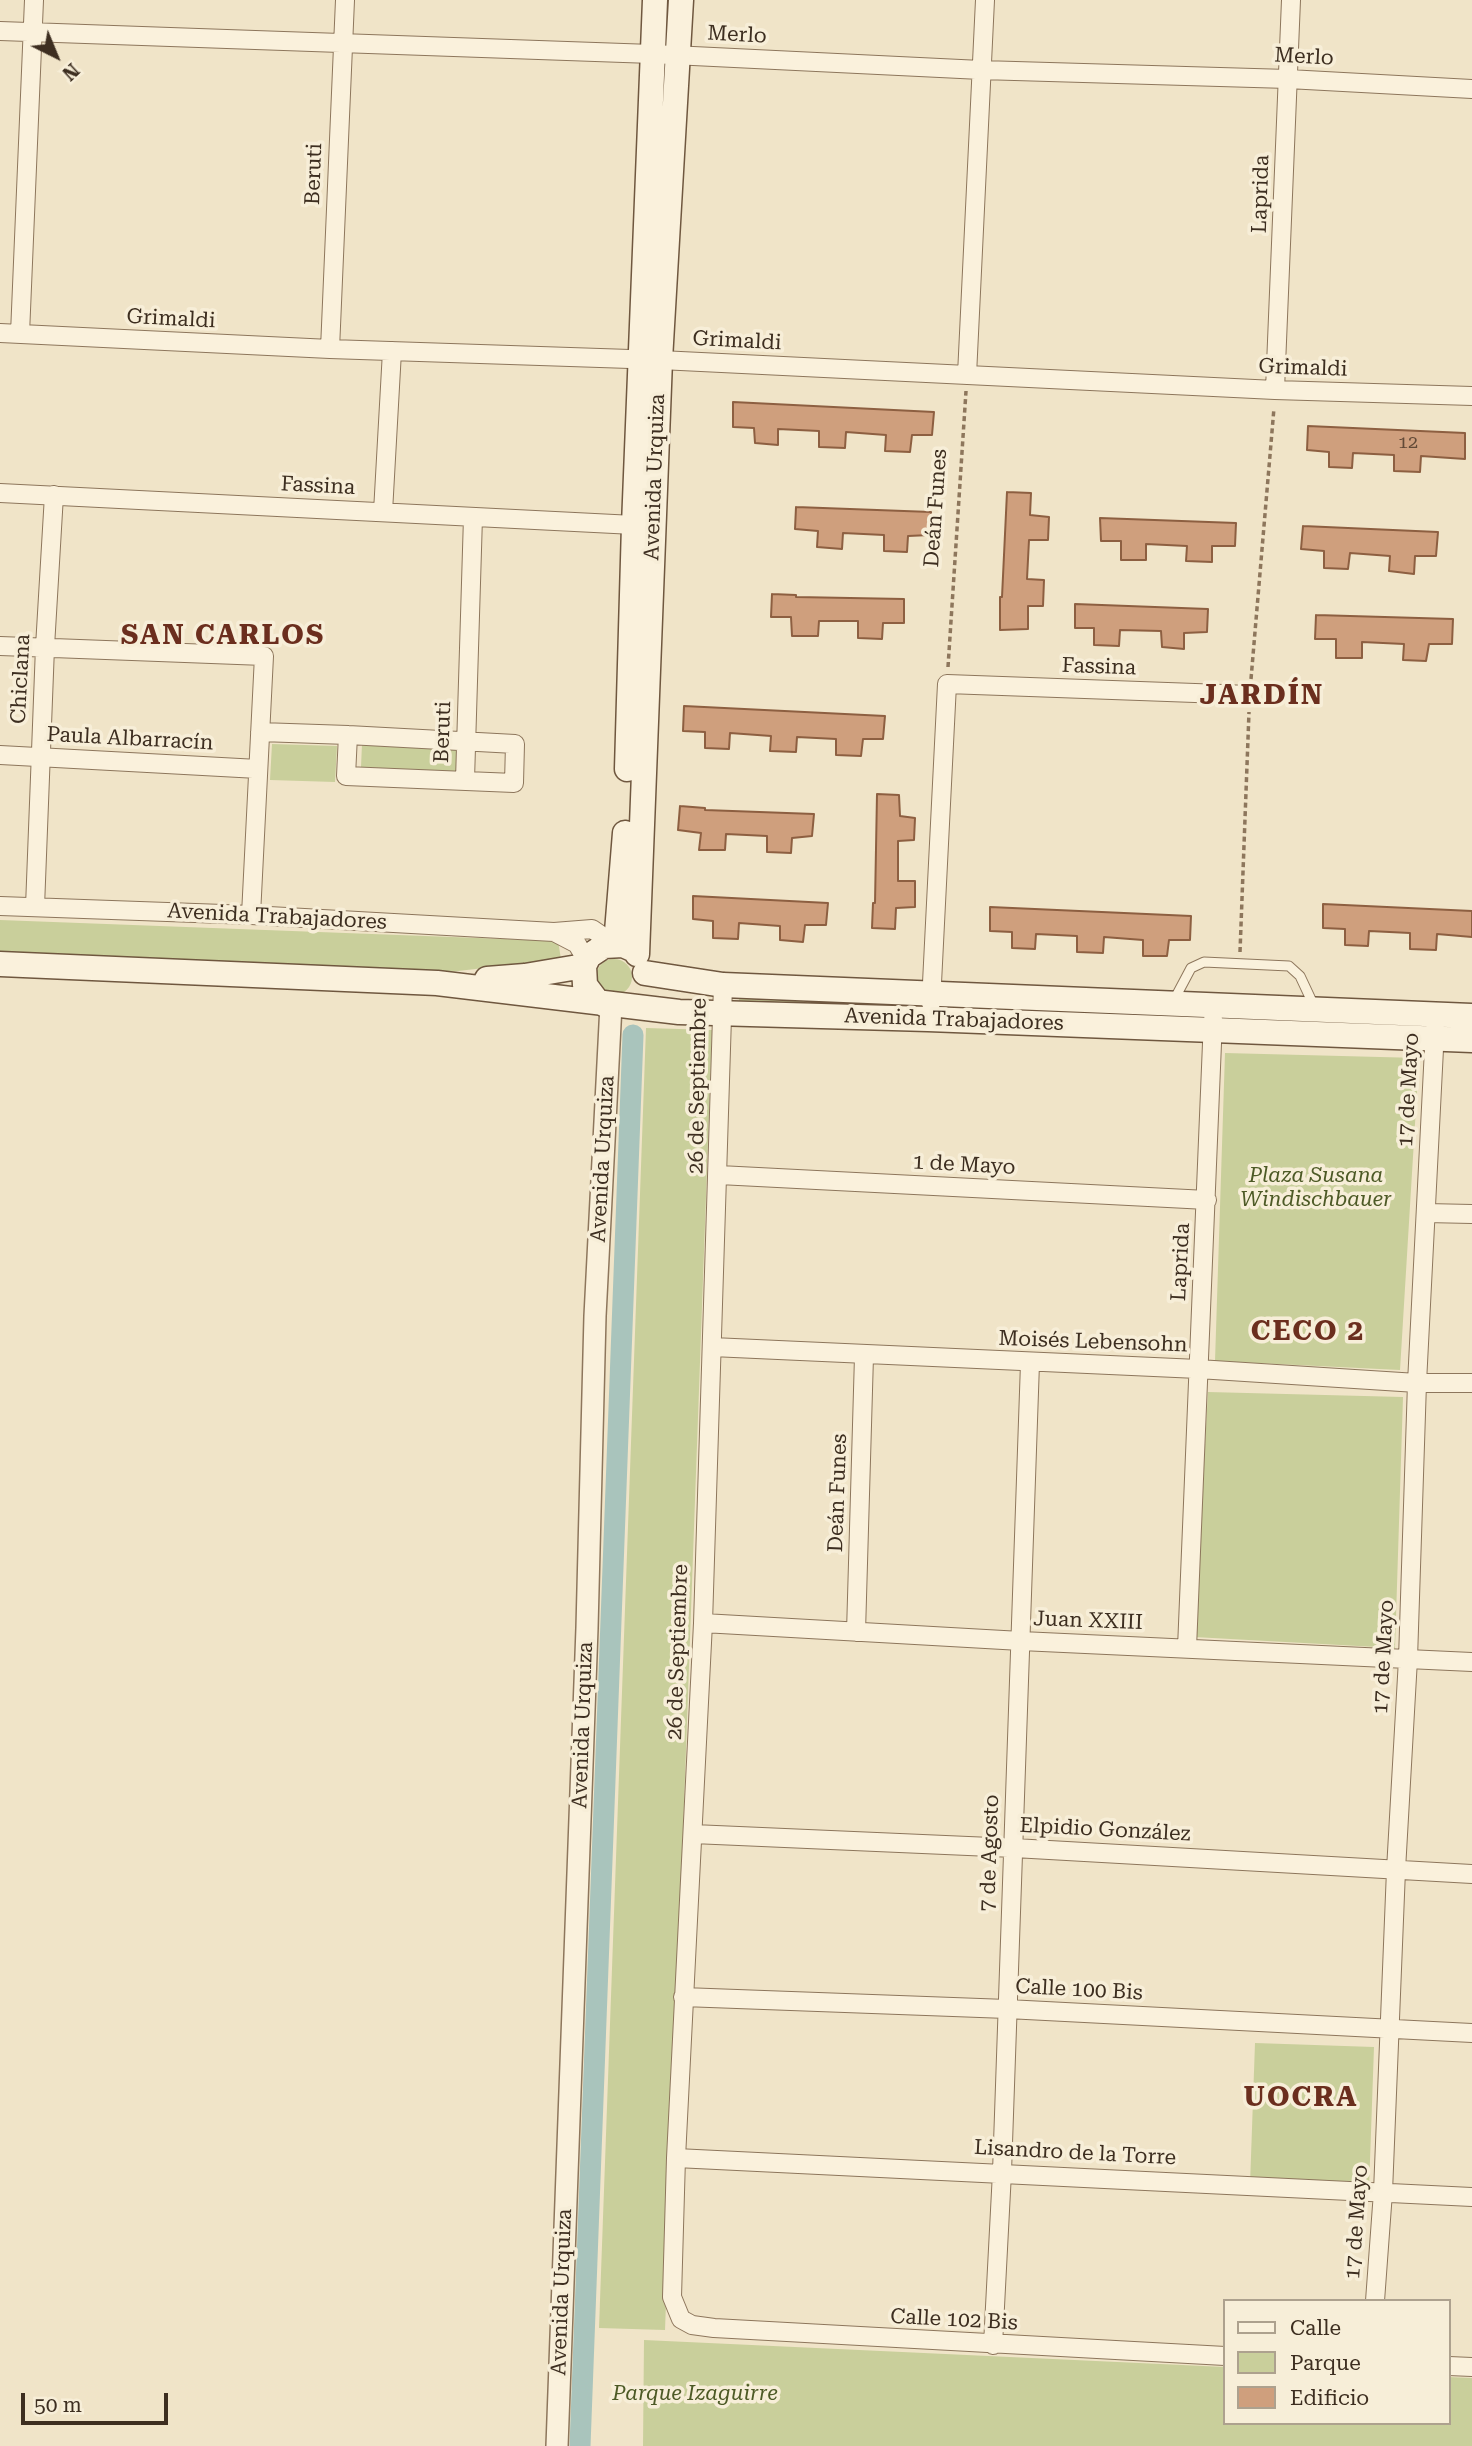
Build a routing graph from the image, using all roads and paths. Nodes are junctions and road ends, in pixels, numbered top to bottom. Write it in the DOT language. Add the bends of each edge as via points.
graph roads {
  1 [pos="34,0"];
  2 [pos="345,0"];
  3 [pos="655,0"];
  4 [pos="681,0"];
  5 [pos="985,0"];
  6 [pos="1291,0"];
  7 [pos="0,31"];
  8 [pos="33,32"];
  9 [pos="343,44"];
  10 [pos="652,54"];
  11 [pos="679,55"];
  12 [pos="981,70"];
  13 [pos="1288,79"];
  14 [pos="1472,89"];
  15 [pos="0,333"];
  16 [pos="20,334"];
  17 [pos="330,349"];
  18 [pos="392,351"];
  19 [pos="650,360"];
  20 [pos="967,375"];
  21 [pos="1275,390"];
  22 [pos="1472,396"];
  23 [pos="0,493"];
  24 [pos="54,495"];
  25 [pos="383,512"];
  26 [pos="473,517"];
  27 [pos="634,525"];
  28 [pos="0,646"];
  29 [pos="45,647"];
  30 [pos="947,684"];
  31 [pos="1250,695"];
  32 [pos="260,732"];
  33 [pos="348,735"];
  34 [pos="466,741"];
  35 [pos="0,755"];
  36 [pos="41,757"];
  37 [pos="258,769"];
  38 [pos="465,780"];
  39 [pos="0,906"];
  40 [pos="35,907"];
  41 [pos="251,915"];
  42 [pos="554,932"];
  43 [pos="628,954"];
  44 [pos="585,963"];
  45 [pos="0,964"];
  46 [pos="438,983"];
  47 [pos="723,985"];
  48 [pos="933,994"];
  49 [pos="1172,1003"];
  50 [pos="612,1005"];
  51 [pos="1213,1005"];
  52 [pos="1316,1010"];
  53 [pos="724,1013"];
  54 [pos="1472,1016"];
  55 [pos="928,1019"];
  56 [pos="1435,1027"];
  57 [pos="1213,1030"];
  58 [pos="1472,1040"];
  59 [pos="719,1175"];
  60 [pos="1206,1200"];
  61 [pos="1426,1213"];
  62 [pos="1472,1214"];
  63 [pos="712,1348"];
  64 [pos="864,1356"];
  65 [pos="1031,1363"];
  66 [pos="1198,1369"];
  67 [pos="1417,1383"];
  68 [pos="1472,1383"];
  69 [pos="703,1623"];
  70 [pos="856,1632"];
  71 [pos="1021,1642"];
  72 [pos="1187,1648"];
  73 [pos="1408,1660"];
  74 [pos="1472,1662"];
  75 [pos="692,1833"];
  76 [pos="1014,1848"];
  77 [pos="1396,1870"];
  78 [pos="1472,1874"];
  79 [pos="684,1997"];
  80 [pos="1007,2008"];
  81 [pos="1390,2029"];
  82 [pos="1472,2033"];
  83 [pos="676,2158"];
  84 [pos="1002,2172"];
  85 [pos="1383,2192"];
  86 [pos="1472,2197"];
  87 [pos="1375,2299"];
  88 [pos="681,2319"];
  89 [pos="993,2345"];
  90 [pos="1224,2356"];
  91 [pos="1451,2366"];
  92 [pos="1472,2367"];
  93 [pos="557,2446"];
  1 -- 8 [label="street"];
  2 -- 9 [label="street, Beruti"];
  3 -- 10 [label="main road, Avenida Urquiza"];
  4 -- 11 [label="main road, Avenida Urquiza"];
  5 -- 12 [label="street"];
  6 -- 13 [label="street, Laprida"];
  7 -- 8 [label="street, Merlo"];
  8 -- 9 [label="street, Merlo"];
  8 -- 16 [label="street"];
  9 -- 10 [label="street, Merlo"];
  9 -- 17 [label="street, Beruti"];
  10 -- 11 [label="street, Merlo"];
  10 -- 19 [label="main road, Avenida Urquiza"];
  11 -- 12 [label="street, Merlo"];
  11 -- 19 [label="main road, Avenida Urquiza"];
  12 -- 13 [label="street, Merlo"];
  12 -- 20 [label="street"];
  13 -- 14 [label="street, Merlo"];
  13 -- 21 [label="street, Laprida"];
  15 -- 16 [label="street, Grimaldi"];
  16 -- 17 [label="street, Grimaldi"];
  17 -- 18 [label="street, Grimaldi"];
  18 -- 19 [label="street, Grimaldi"];
  18 -- 25 [label="street"];
  19 -- 20 [label="street, Grimaldi"];
  19 -- 27 [label="main road, Avenida Urquiza"];
  19 -- 43 [label="main road, Avenida Urquiza"];
  20 -- 21 [label="street, Grimaldi"];
  20 -- 30 [label="path, Deán Funes"];
  21 -- 22 [label="street, Grimaldi"];
  23 -- 24 [label="street, Fassina"];
  24 -- 25 [label="street, Fassina"];
  24 -- 29 [label="street, Chiclana"];
  25 -- 26 [label="street, Fassina"];
  26 -- 27 [label="street, Fassina"];
  26 -- 34 [label="street, Beruti"];
  27 -- 43 [label="main road, Avenida Urquiza" via="625,839"];
  28 -- 29 [label="street"];
  29 -- 32 [label="street" via="264,656"];
  29 -- 36 [label="street, Chiclana"];
  30 -- 31 [label="street, Fassina"];
  30 -- 48 [label="street"];
  32 -- 33 [label="street"];
  32 -- 37 [label="street"];
  33 -- 34 [label="street"];
  33 -- 38 [label="street" via="346,776"];
  34 -- 38 [label="street, Beruti"];
  34 -- 38 [label="street" via="515,744 514,783"];
  35 -- 36 [label="street, Paula Albarracín"];
  36 -- 37 [label="street, Paula Albarracín"];
  36 -- 40 [label="street, Chiclana"];
  37 -- 41 [label="street"];
  39 -- 40 [label="street, Avenida Trabajadores"];
  40 -- 41 [label="street, Avenida Trabajadores"];
  41 -- 42 [label="street, Avenida Trabajadores"];
  42 -- 43 [label="street, Avenida Trabajadores" via="592,929"];
  42 -- 44 [label="street" via="577,944"];
  43 -- 44 [label="main road" via="597,949"];
  43 -- 47 [label="main road, Avenida Trabajadores"];
  43 -- 50 [label="main road" via="640,991 627,1003"];
  44 -- 46 [label="main road, Avenida Trabajadores" via="524,976"];
  44 -- 50 [label="main road" via="585,985 597,1001"];
  45 -- 46 [label="main road, Avenida Trabajadores"];
  46 -- 50 [label="main road, Avenida Trabajadores"];
  47 -- 48 [label="main road, Avenida Trabajadores"];
  47 -- 53 [label="street, 26 de Septiembre"];
  48 -- 49 [label="main road, Avenida Trabajadores"];
  48 -- 55 [label="street"];
  49 -- 51 [label="main road, Avenida Trabajadores"];
  49 -- 52 [label="lane" via="1191,968 1204,962 1289,966 1300,976"];
  50 -- 53 [label="main road, Avenida Trabajadores"];
  50 -- 93 [label="street, Avenida Urquiza" via="595,1316"];
  51 -- 52 [label="main road, Avenida Trabajadores"];
  51 -- 57 [label="street, Laprida"];
  52 -- 56 [label="main road, Avenida Trabajadores"];
  53 -- 55 [label="main road, Avenida Trabajadores"];
  53 -- 59 [label="street, 26 de Septiembre"];
  54 -- 56 [label="main road, Avenida Trabajadores"];
  55 -- 57 [label="main road, Avenida Trabajadores"];
  56 -- 57 [label="main road, Avenida Trabajadores"];
  56 -- 58 [label="main road, Avenida Trabajadores"];
  56 -- 61 [label="street, 17 de Mayo"];
  57 -- 60 [label="street, Laprida"];
  59 -- 60 [label="street, 1 de Mayo"];
  59 -- 63 [label="street, 26 de Septiembre"];
  60 -- 66 [label="street, Laprida"];
  61 -- 62 [label="street"];
  61 -- 67 [label="street, 17 de Mayo"];
  63 -- 64 [label="street, Moisés Lebensohn"];
  63 -- 69 [label="street, 26 de Septiembre"];
  64 -- 65 [label="street, Moisés Lebensohn"];
  64 -- 70 [label="street, Deán Funes"];
  65 -- 66 [label="street, Moisés Lebensohn"];
  65 -- 71 [label="street, 7 de Agosto"];
  66 -- 67 [label="street, Moisés Lebensohn"];
  66 -- 72 [label="street, Laprida"];
  67 -- 68 [label="street, Moisés Lebensohn"];
  67 -- 73 [label="street, 17 de Mayo"];
  69 -- 70 [label="street, Juan XXIII"];
  69 -- 75 [label="street, 26 de Septiembre"];
  70 -- 71 [label="street, Juan XXIII"];
  71 -- 72 [label="street, Juan XXIII"];
  71 -- 76 [label="street, 7 de Agosto"];
  72 -- 73 [label="street, Juan XXIII"];
  73 -- 74 [label="street, Juan XXIII"];
  73 -- 77 [label="street, 17 de Mayo"];
  75 -- 76 [label="street, Elpidio González"];
  75 -- 79 [label="street, 26 de Septiembre"];
  76 -- 77 [label="street, Elpidio González"];
  76 -- 80 [label="street, 7 de Agosto"];
  77 -- 78 [label="street, Elpidio González"];
  77 -- 81 [label="street, 17 de Mayo"];
  79 -- 80 [label="street, Calle 100 Bis"];
  79 -- 83 [label="street, 26 de Septiembre"];
  80 -- 81 [label="street, Calle 100 Bis"];
  80 -- 84 [label="street, 7 de Agosto"];
  81 -- 82 [label="street, Calle 100 Bis"];
  81 -- 85 [label="street, 17 de Mayo"];
  83 -- 84 [label="street, Lisandro de la Torre"];
  83 -- 88 [label="street, 26 de Septiembre" via="672,2297"];
  84 -- 85 [label="street, Lisandro de la Torre"];
  84 -- 89 [label="street, 7 de Agosto"];
  85 -- 86 [label="street, Lisandro de la Torre"];
  85 -- 87 [label="street, 17 de Mayo"];
  88 -- 89 [label="street, Calle 102 Bis" via="714,2328"];
  89 -- 90 [label="street, Calle 102 Bis"];
  91 -- 92 [label="street"];
}
